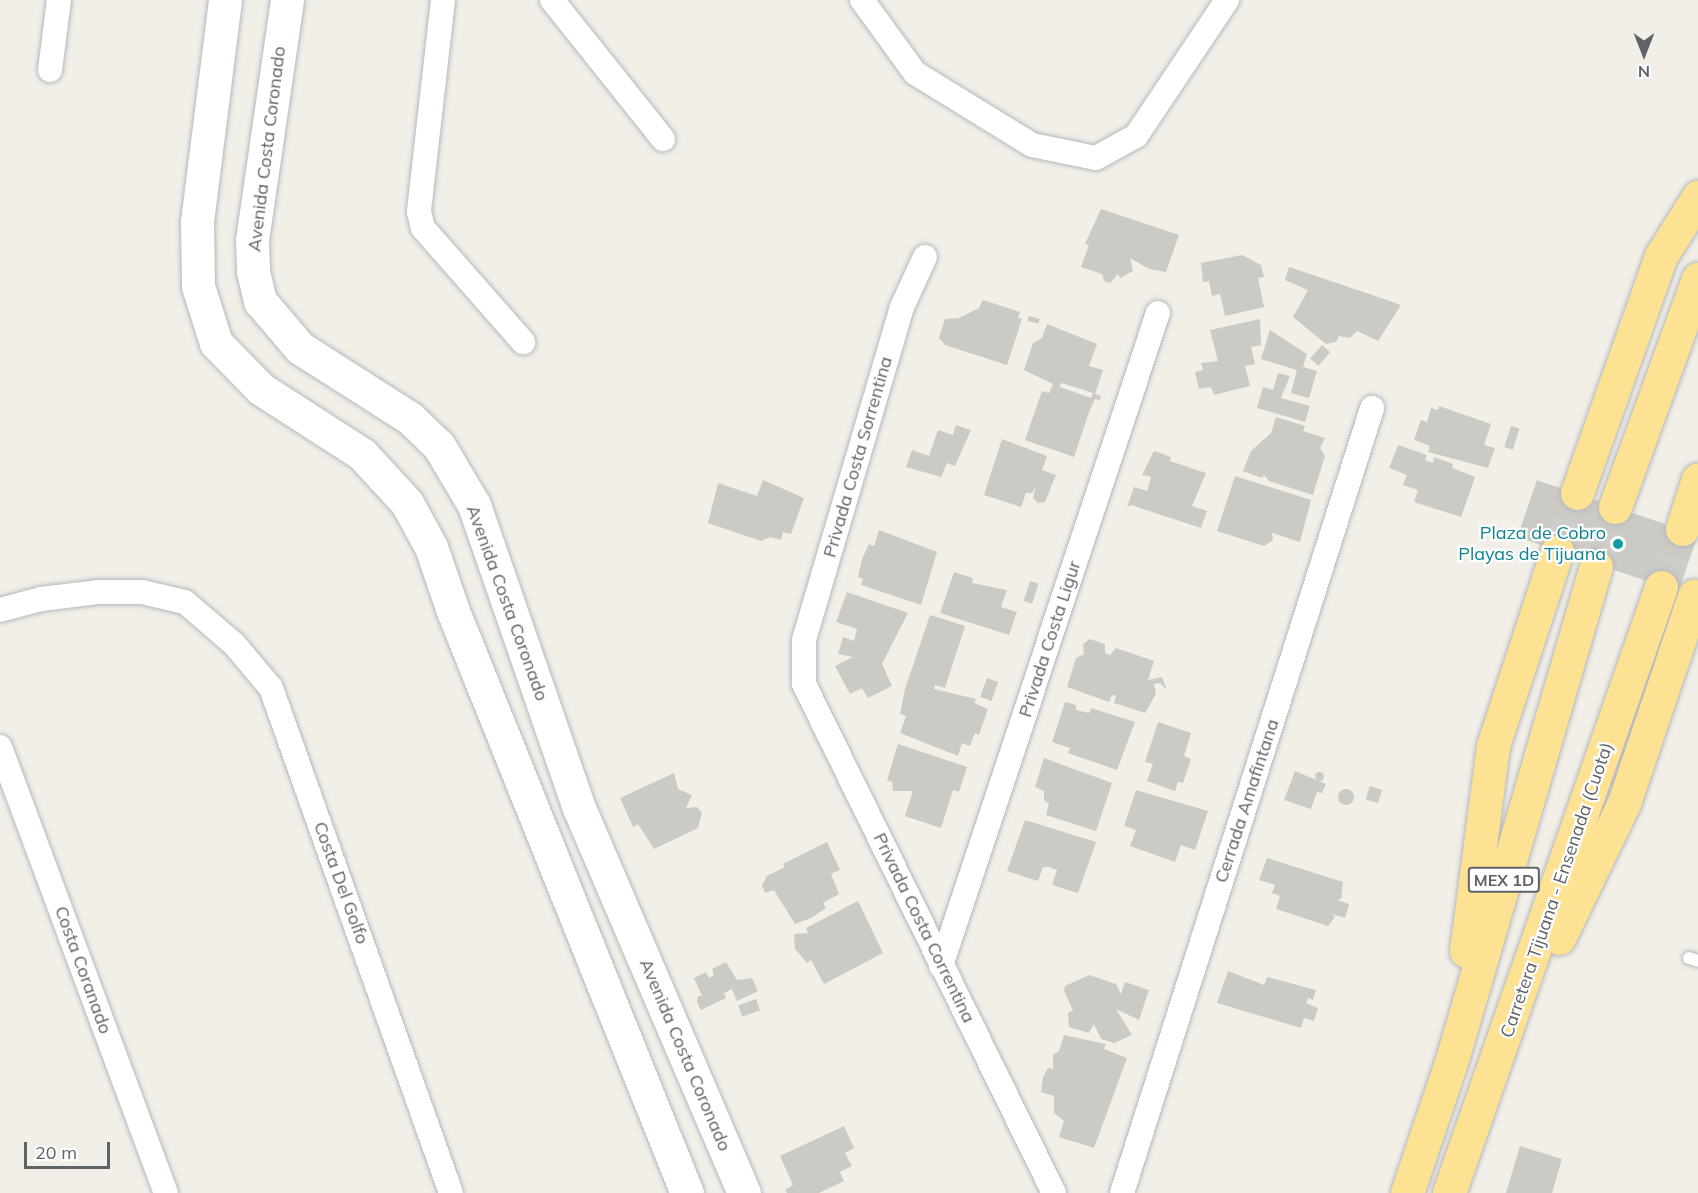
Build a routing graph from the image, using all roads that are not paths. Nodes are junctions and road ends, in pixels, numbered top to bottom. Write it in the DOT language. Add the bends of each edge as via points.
graph roads {
  1 [pos="59,0"];
  2 [pos="225,0"];
  3 [pos="287,0"];
  4 [pos="443,0"];
  5 [pos="552,0"];
  6 [pos="862,0"];
  7 [pos="1227,0"];
  8 [pos="50,70"];
  9 [pos="663,139"];
  10 [pos="1698,197"];
  11 [pos="925,257"];
  12 [pos="1698,279"];
  13 [pos="1158,313"];
  14 [pos="523,342"];
  15 [pos="1372,408"];
  16 [pos="1698,479"];
  17 [pos="1577,493"];
  18 [pos="1615,507"];
  19 [pos="1682,529"];
  20 [pos="1557,551"];
  21 [pos="1596,566"];
  22 [pos="1661,587"];
  23 [pos="1694,596"];
  24 [pos="0,610"];
  25 [pos="801,661"];
  26 [pos="0,747"];
  27 [pos="941,966"];
  28 [pos="1453,1056"];
  29 [pos="1492,1077"];
  30 [pos="703,1097"];
  31 [pos="655,1118"];
  32 [pos="166,1193"];
  33 [pos="452,1193"];
  34 [pos="687,1193"];
  35 [pos="744,1193"];
  36 [pos="1054,1193"];
  37 [pos="1122,1193"];
  38 [pos="1407,1193"];
  39 [pos="1449,1193"];
  1 -- 8 [label="street"];
  2 -- 31 [label="street" via="197,220 198,286 216,343 261,389 362,454 407,503 431,547"];
  3 -- 30 [label="street, Avenida Costa Coronado" via="252,240 260,301 300,348 410,418 439,446 474,505 579,808"];
  4 -- 14 [label="street" via="418,212 423,228"];
  5 -- 9 [label="street"];
  6 -- 7 [label="street" via="915,73 1032,145 1096,158 1136,136"];
  10 -- 17 [label="highway" via="1661,256"];
  11 -- 25 [label="street, Privada Costa Sorrentina" via="902,307"];
  12 -- 18 [label="highway"];
  13 -- 27 [label="street, Privada Costa Ligur"];
  15 -- 37 [label="street, Cerrada Amafintana"];
  16 -- 19 [label="highway"];
  20 -- 28 [label="highway" via="1493,746"];
  21 -- 28 [label="highway, MEX 1D"];
  22 -- 29 [label="highway, Carretera Tijuana - Ensenada (Cuota) / MEX 1D"];
  23 -- 29 [label="highway" via="1624,803"];
  24 -- 33 [label="street, Costa Del Golfo" via="41,599 98,592 142,592 185,602 234,645 271,688"];
  25 -- 27 [label="street, Privada Costa Correntina" via="804,684"];
  26 -- 32 [label="street, Costa Coranado"];
  27 -- 36 [label="street, Privada Costa Correntina"];
  28 -- 38 [label="highway, MEX 1D"];
  29 -- 39 [label="highway, Carretera Tijuana - Ensenada (Cuota) / MEX 1D"];
  30 -- 31 [label="street"];
  30 -- 35 [label="street, Avenida Costa Coronado"];
  31 -- 34 [label="street"];
}
